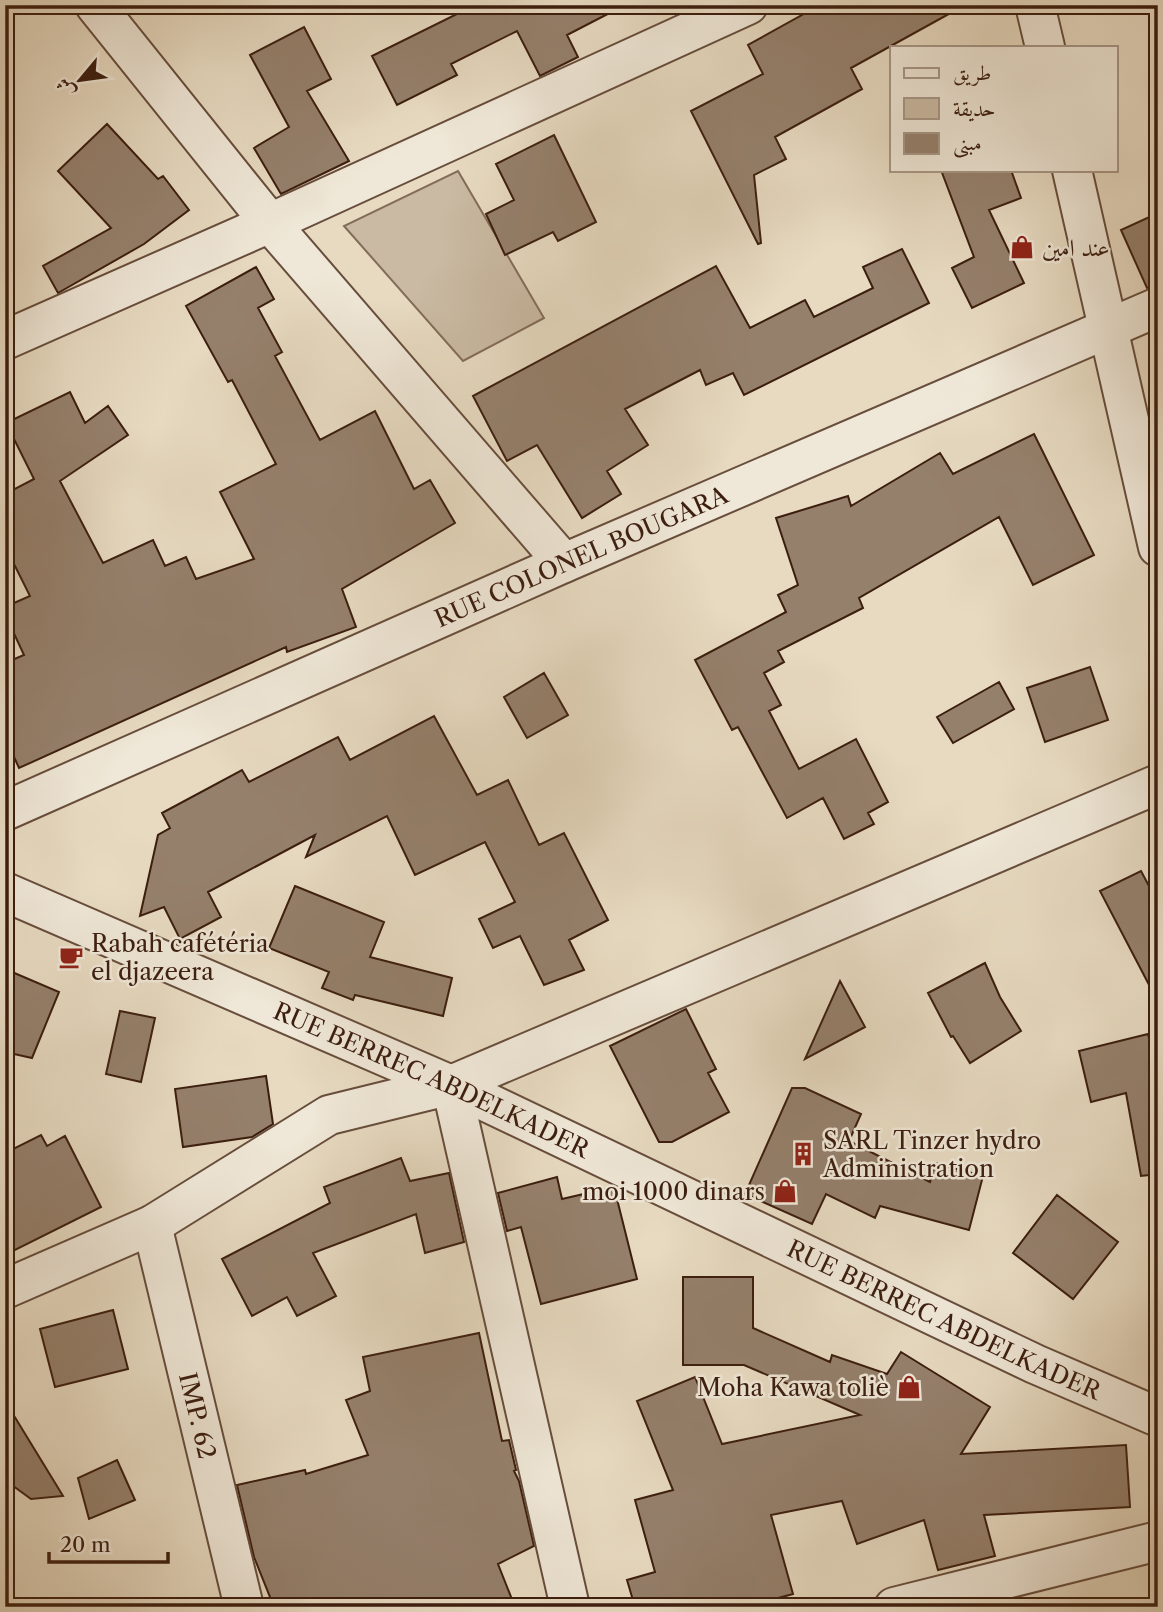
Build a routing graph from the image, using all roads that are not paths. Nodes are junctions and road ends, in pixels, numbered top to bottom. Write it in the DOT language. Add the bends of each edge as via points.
graph roads {
  1 [pos="95,5"];
  2 [pos="748,5"];
  3 [pos="1035,5"];
  4 [pos="1045,46"];
  5 [pos="1072,172"];
  6 [pos="270,223"];
  7 [pos="1158,307"];
  8 [pos="1109,329"];
  9 [pos="5,340"];
  10 [pos="1158,547"];
  11 [pos="564,563"];
  12 [pos="1158,785"];
  13 [pos="5,811"];
  14 [pos="5,892"];
  15 [pos="451,1085"];
  16 [pos="152,1225"];
  17 [pos="5,1289"];
  18 [pos="1158,1417"];
  19 [pos="1158,1541"];
  20 [pos="907,1605"];
  21 [pos="244,1607"];
  22 [pos="570,1607"];
  1 -- 6 [label="street"];
  2 -- 6 [label="street"];
  3 -- 4 [label="street"];
  5 -- 8 [label="street"];
  6 -- 9 [label="street"];
  6 -- 11 [label="street"];
  7 -- 8 [label="street, RUE COLONEL BOUGARA"];
  8 -- 10 [label="street"];
  8 -- 11 [label="street, RUE COLONEL BOUGARA"];
  11 -- 13 [label="street, RUE COLONEL BOUGARA"];
  12 -- 15 [label="street"];
  14 -- 15 [label="street, RUE BERREC ABDELKADER"];
  15 -- 16 [label="street" via="329,1115"];
  15 -- 18 [label="street, RUE BERREC ABDELKADER" via="1035,1364"];
  15 -- 22 [label="street"];
  16 -- 17 [label="street"];
  16 -- 21 [label="street, IMP. 62"];
  19 -- 20 [label="street"];
}
